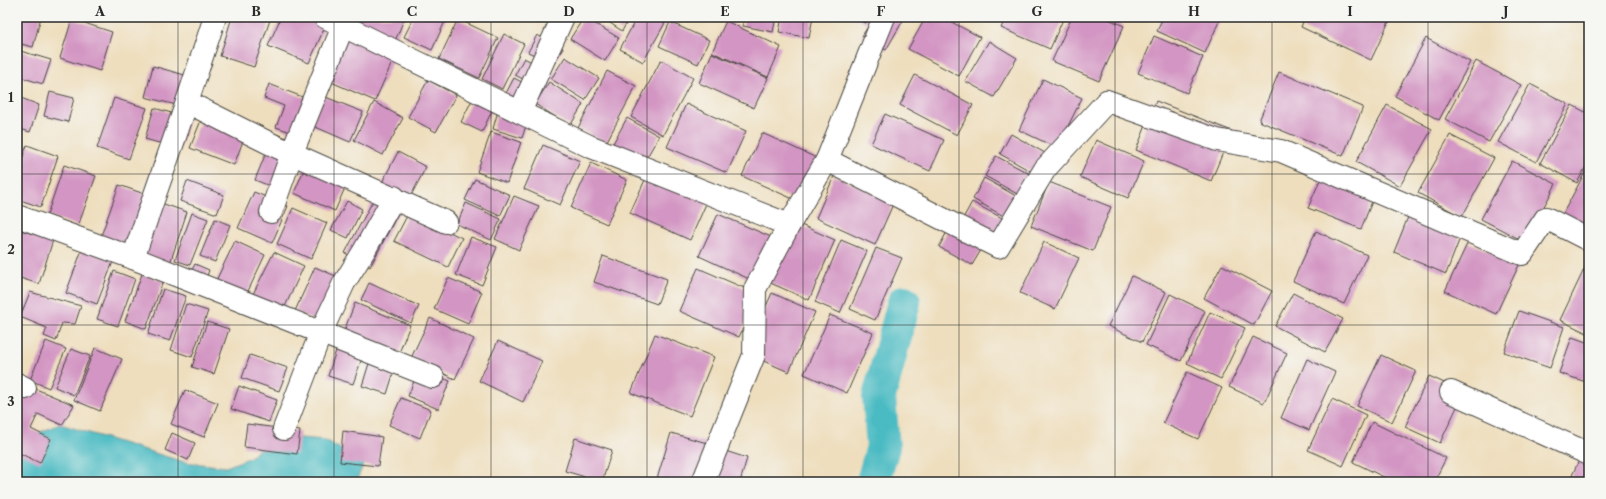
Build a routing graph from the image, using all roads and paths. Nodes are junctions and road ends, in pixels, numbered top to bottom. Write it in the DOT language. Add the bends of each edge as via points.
graph roads {
  1 [pos="215,17"];
  2 [pos="563,17"];
  3 [pos="884,17"];
  4 [pos="334,21"];
  5 [pos="187,102"];
  6 [pos="520,112"];
  7 [pos="292,153"];
  8 [pos="827,160"];
  9 [pos="394,198"];
  10 [pos="271,212"];
  11 [pos="17,216"];
  12 [pos="446,222"];
  13 [pos="789,225"];
  14 [pos="1589,240"];
  15 [pos="133,258"];
  16 [pos="321,332"];
  17 [pos="433,377"];
  18 [pos="1451,392"];
  19 [pos="284,429"];
  20 [pos="1589,454"];
  21 [pos="703,482"];
  1 -- 5 [label="street"];
  2 -- 6 [label="street"];
  3 -- 8 [label="street"];
  4 -- 6 [label="street"];
  4 -- 7 [label="street"];
  5 -- 7 [label="street"];
  5 -- 15 [label="street"];
  6 -- 13 [label="street" via="589,146"];
  7 -- 9 [label="street"];
  7 -- 10 [label="street"];
  8 -- 13 [label="street"];
  8 -- 14 [label="street" via="998,247 1045,169 1108,102 1216,140 1281,151 1522,254 1546,218"];
  9 -- 12 [label="street"];
  9 -- 16 [label="street" via="344,283"];
  11 -- 15 [label="street"];
  13 -- 21 [label="street" via="755,289 754,355"];
  15 -- 16 [label="street"];
  16 -- 17 [label="street"];
  16 -- 19 [label="street"];
  18 -- 20 [label="street"];
}
